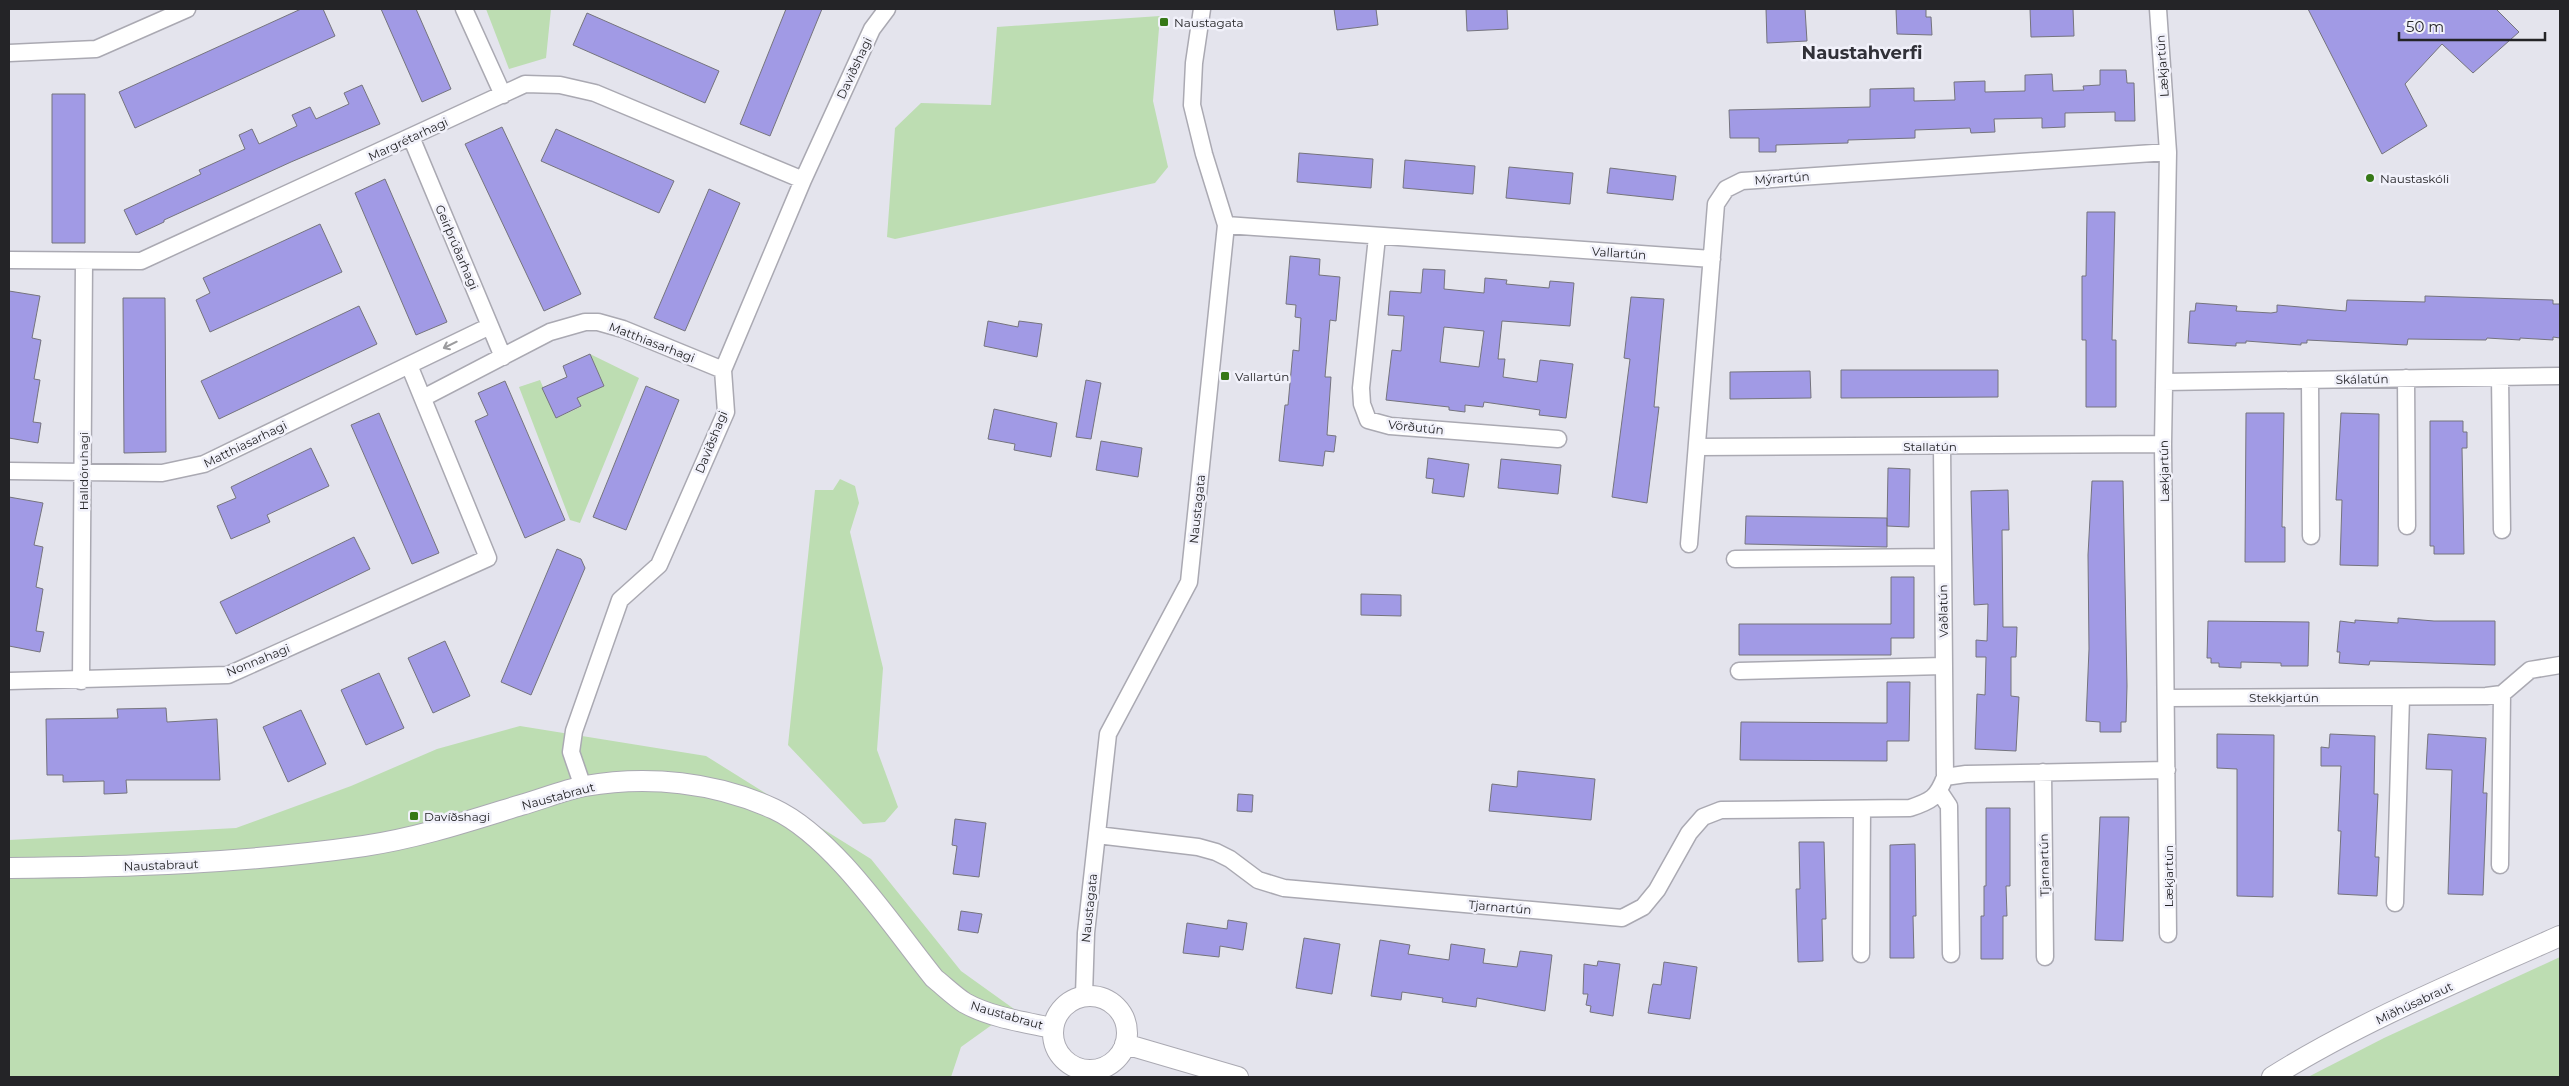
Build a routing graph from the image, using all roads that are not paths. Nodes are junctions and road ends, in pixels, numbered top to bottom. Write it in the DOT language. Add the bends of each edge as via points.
graph roads {
  1 [pos="187,9"];
  2 [pos="464,9"];
  3 [pos="887,9"];
  4 [pos="1202,9"];
  5 [pos="2158,9"];
  6 [pos="9,53"];
  7 [pos="503,95"];
  8 [pos="411,138"];
  9 [pos="2168,152"];
  10 [pos="803,180"];
  11 [pos="1226,225"];
  12 [pos="1377,237"];
  13 [pos="1712,259"];
  14 [pos="9,260"];
  15 [pos="84,261"];
  16 [pos="490,326"];
  17 [pos="503,357"];
  18 [pos="409,365"];
  19 [pos="723,370"];
  20 [pos="2560,376"];
  21 [pos="2500,377"];
  22 [pos="2406,378"];
  23 [pos="2310,380"];
  24 [pos="2164,382"];
  25 [pos="423,398"];
  26 [pos="1558,439"];
  27 [pos="2163,444"];
  28 [pos="1942,446"];
  29 [pos="1697,447"];
  30 [pos="9,471"];
  31 [pos="83,472"];
  32 [pos="2407,526"];
  33 [pos="2502,530"];
  34 [pos="2311,536"];
  35 [pos="1689,544"];
  36 [pos="1943,557"];
  37 [pos="1735,559"];
  38 [pos="2560,665"];
  39 [pos="1944,666"];
  40 [pos="1740,671"];
  41 [pos="81,680"];
  42 [pos="9,681"];
  43 [pos="2502,694"];
  44 [pos="2401,697"];
  45 [pos="2167,698"];
  46 [pos="2167,770"];
  47 [pos="2043,772"];
  48 [pos="1942,784"];
  49 [pos="583,787"];
  50 [pos="1862,809"];
  51 [pos="1097,835"];
  52 [pos="2500,865"];
  53 [pos="9,868"];
  54 [pos="2395,903"];
  55 [pos="2168,934"];
  56 [pos="2560,936"];
  57 [pos="1862,954"];
  58 [pos="1951,954"];
  59 [pos="2045,957"];
  60 [pos="1084,995"];
  61 [pos="1052,1028"];
  62 [pos="1126,1044"];
  63 [pos="1238,1077"];
  64 [pos="2272,1077"];
  1 -- 6 [label="street" via="96,49"];
  2 -- 7 [label="street"];
  3 -- 10 [label="street, Daviðshagi" via="872,29"];
  4 -- 11 [label="street, Naustagata" via="1192,105"];
  5 -- 9 [label="street, Lækjartún"];
  7 -- 8 [label="street, Margrétarhagi"];
  7 -- 10 [label="street, Margrétarhagi" via="525,84 560,85 595,93"];
  8 -- 15 [label="street, Margrétarhagi" via="141,261"];
  8 -- 16 [label="street, Geirþrúðarhagi"];
  9 -- 13 [label="street, Mýrartún" via="1742,181 1726,189 1716,204"];
  9 -- 24 [label="street, Lækjartún"];
  10 -- 19 [label="street, Daviðshagi"];
  11 -- 12 [label="street, Vallartún"];
  11 -- 51 [label="street, Naustagata" via="1189,582 1108,734"];
  12 -- 13 [label="street, Vallartún"];
  12 -- 26 [label="street, Vörðutún" via="1361,388 1368,420 1390,426"];
  13 -- 29 [label="street, Mýrartún"];
  14 -- 15 [label="street, Margrétarhagi"];
  15 -- 31 [label="street, Halldóruhagi"];
  16 -- 17 [label="street, Geirþrúðarhagi"];
  16 -- 18 [label="street, Matthiasarhagi, one-way"];
  17 -- 19 [label="street, Matthiasarhagi" via="561,327 598,322 623,328"];
  17 -- 25 [label="street, Matthiasarhagi"];
  18 -- 25 [label="street"];
  18 -- 31 [label="street, Matthiasarhagi" via="204,464 162,473"];
  19 -- 49 [label="street, Daviðshagi" via="726,412 659,565 620,600 574,731 571,752"];
  20 -- 21 [label="street, Skálatún"];
  21 -- 22 [label="street, Skálatún"];
  21 -- 33 [label="street"];
  22 -- 23 [label="street, Skálatún"];
  22 -- 32 [label="street"];
  23 -- 24 [label="street, Skálatún"];
  23 -- 34 [label="street"];
  24 -- 27 [label="street, Lækjartún"];
  25 -- 41 [label="street, Nonnahagi" via="488,558 228,675"];
  27 -- 28 [label="street, Stallatún"];
  27 -- 45 [label="street, Lækjartún"];
  28 -- 29 [label="street, Stallatún"];
  28 -- 36 [label="street, Vaðlatún"];
  29 -- 35 [label="street, Mýrartún"];
  30 -- 31 [label="street, Matthiasarhagi"];
  31 -- 41 [label="street, Halldóruhagi"];
  36 -- 37 [label="street"];
  36 -- 39 [label="street, Vaðlatún"];
  38 -- 43 [label="street" via="2530,670"];
  39 -- 40 [label="street"];
  39 -- 48 [label="street, Vaðlatún"];
  41 -- 42 [label="street, Nonnahagi"];
  43 -- 44 [label="street, Stekkjartún"];
  43 -- 52 [label="street"];
  44 -- 45 [label="street, Stekkjartún"];
  44 -- 54 [label="street"];
  45 -- 46 [label="street, Lækjartún"];
  46 -- 47 [label="street, Tjarnartún"];
  46 -- 55 [label="street, Lækjartún"];
  47 -- 48 [label="street, Tjarnartún" via="1966,774"];
  47 -- 59 [label="street, Tjarnartún"];
  48 -- 50 [label="street, Tjarnartún" via="1929,802 1910,808"];
  48 -- 58 [label="street" via="1949,806"];
  49 -- 53 [label="street, Naustabraut" via="425,835 366,846 217,862"];
  49 -- 61 [label="street, Naustabraut" via="635,781 677,782 709,788 774,809 793,820 842,864 934,978 948,990 965,1003 985,1011"];
  50 -- 51 [label="street, Tjarnartún" via="1721,810 1703,816 1657,890 1643,907 1622,918 1284,888 1258,880 1216,852"];
  50 -- 57 [label="street"];
  51 -- 60 [label="street, Naustagata" via="1086,932"];
  56 -- 64 [label="street, Miðhúsabraut" via="2361,1028 2301,1058"];
  60 -- 61 [label="street" via="1066,1003 1054,1019"];
  60 -- 62 [label="street" via="1109,1000 1118,1008 1125,1019"];
  61 -- 62 [label="street" via="1057,1052 1076,1068 1088,1070 1106,1066 1120,1055"];
  62 -- 63 [label="street"];
}
